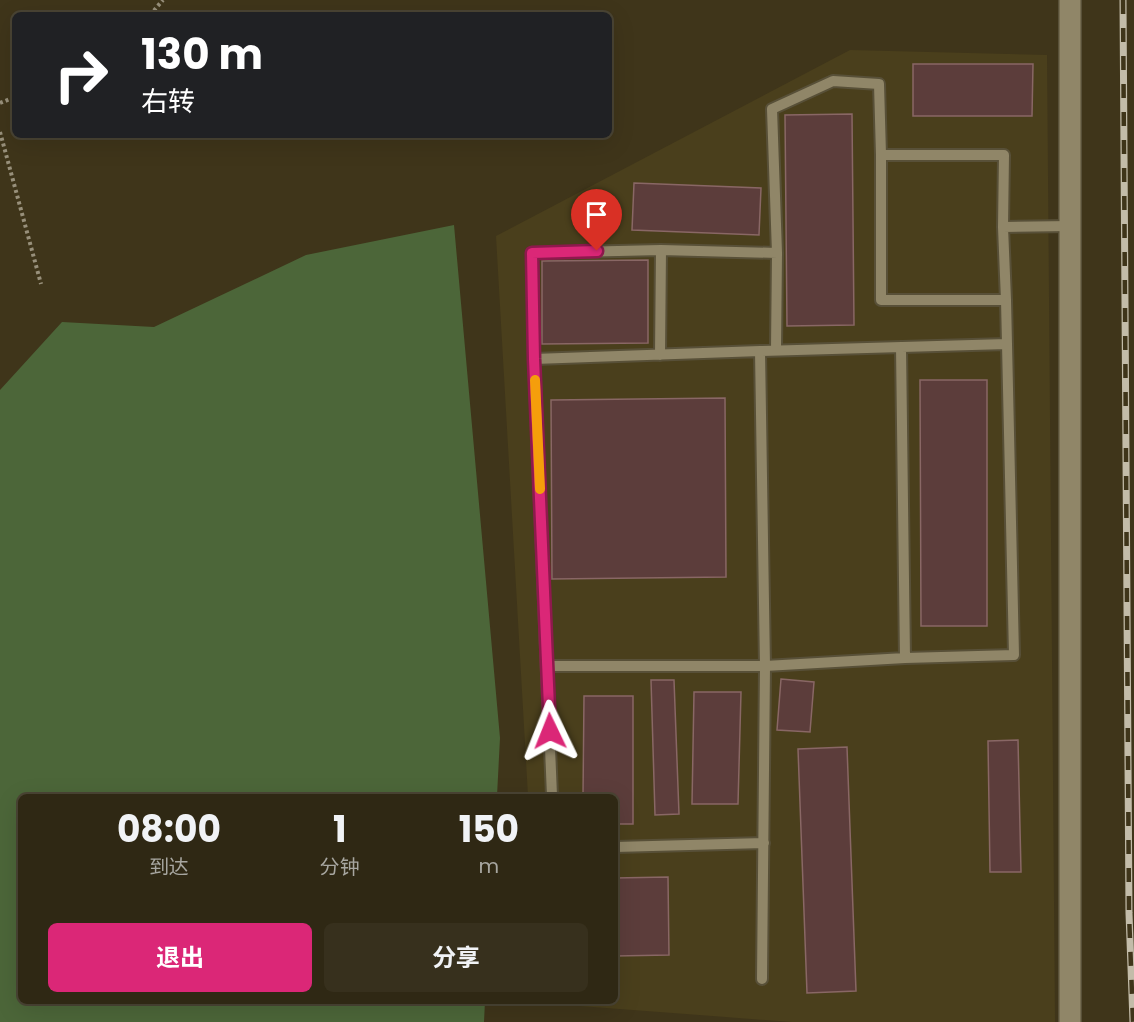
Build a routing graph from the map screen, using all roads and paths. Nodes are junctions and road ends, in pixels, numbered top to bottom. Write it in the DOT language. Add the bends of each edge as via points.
graph roads {
  1 [pos="163,0"];
  2 [pos="1070,0"];
  3 [pos="153,12"];
  4 [pos="0,132"];
  5 [pos="881,155"];
  6 [pos="1070,226"];
  7 [pos="1004,227"];
  8 [pos="661,250"];
  9 [pos="777,254"];
  10 [pos="41,284"];
  11 [pos="1006,300"];
  12 [pos="1007,344"];
  13 [pos="901,347"];
  14 [pos="776,350"];
  15 [pos="760,351"];
  16 [pos="660,355"];
  17 [pos="534,359"];
  18 [pos="905,658"];
  19 [pos="548,666"];
  20 [pos="765,666"];
  21 [pos="552,794"];
  22 [pos="764,843"];
  23 [pos="618,847"];
  24 [pos="762,979"];
  25 [pos="1070,1022"];
  1 -- 3 [label="path"];
  2 -- 6 [label="street"];
  4 -- 10 [label="path"];
  5 -- 7 [label="lane" via="1004,154"];
  5 -- 9 [label="lane" via="879,84 833,81 772,110"];
  5 -- 11 [label="lane" via="881,300"];
  6 -- 7 [label="lane"];
  6 -- 25 [label="street"];
  7 -- 11 [label="lane"];
  8 -- 9 [label="lane"];
  8 -- 16 [label="lane"];
  8 -- 17 [label="lane" via="532,253"];
  9 -- 14 [label="lane"];
  11 -- 12 [label="lane"];
  12 -- 13 [label="lane"];
  12 -- 18 [label="lane" via="1014,655"];
  13 -- 14 [label="lane"];
  13 -- 18 [label="lane"];
  14 -- 15 [label="lane"];
  15 -- 16 [label="lane"];
  15 -- 20 [label="lane"];
  16 -- 17 [label="lane"];
  17 -- 19 [label="lane"];
  18 -- 20 [label="lane"];
  19 -- 20 [label="lane"];
  19 -- 21 [label="lane"];
  20 -- 22 [label="lane"];
  22 -- 23 [label="lane"];
  22 -- 24 [label="lane"];
}
